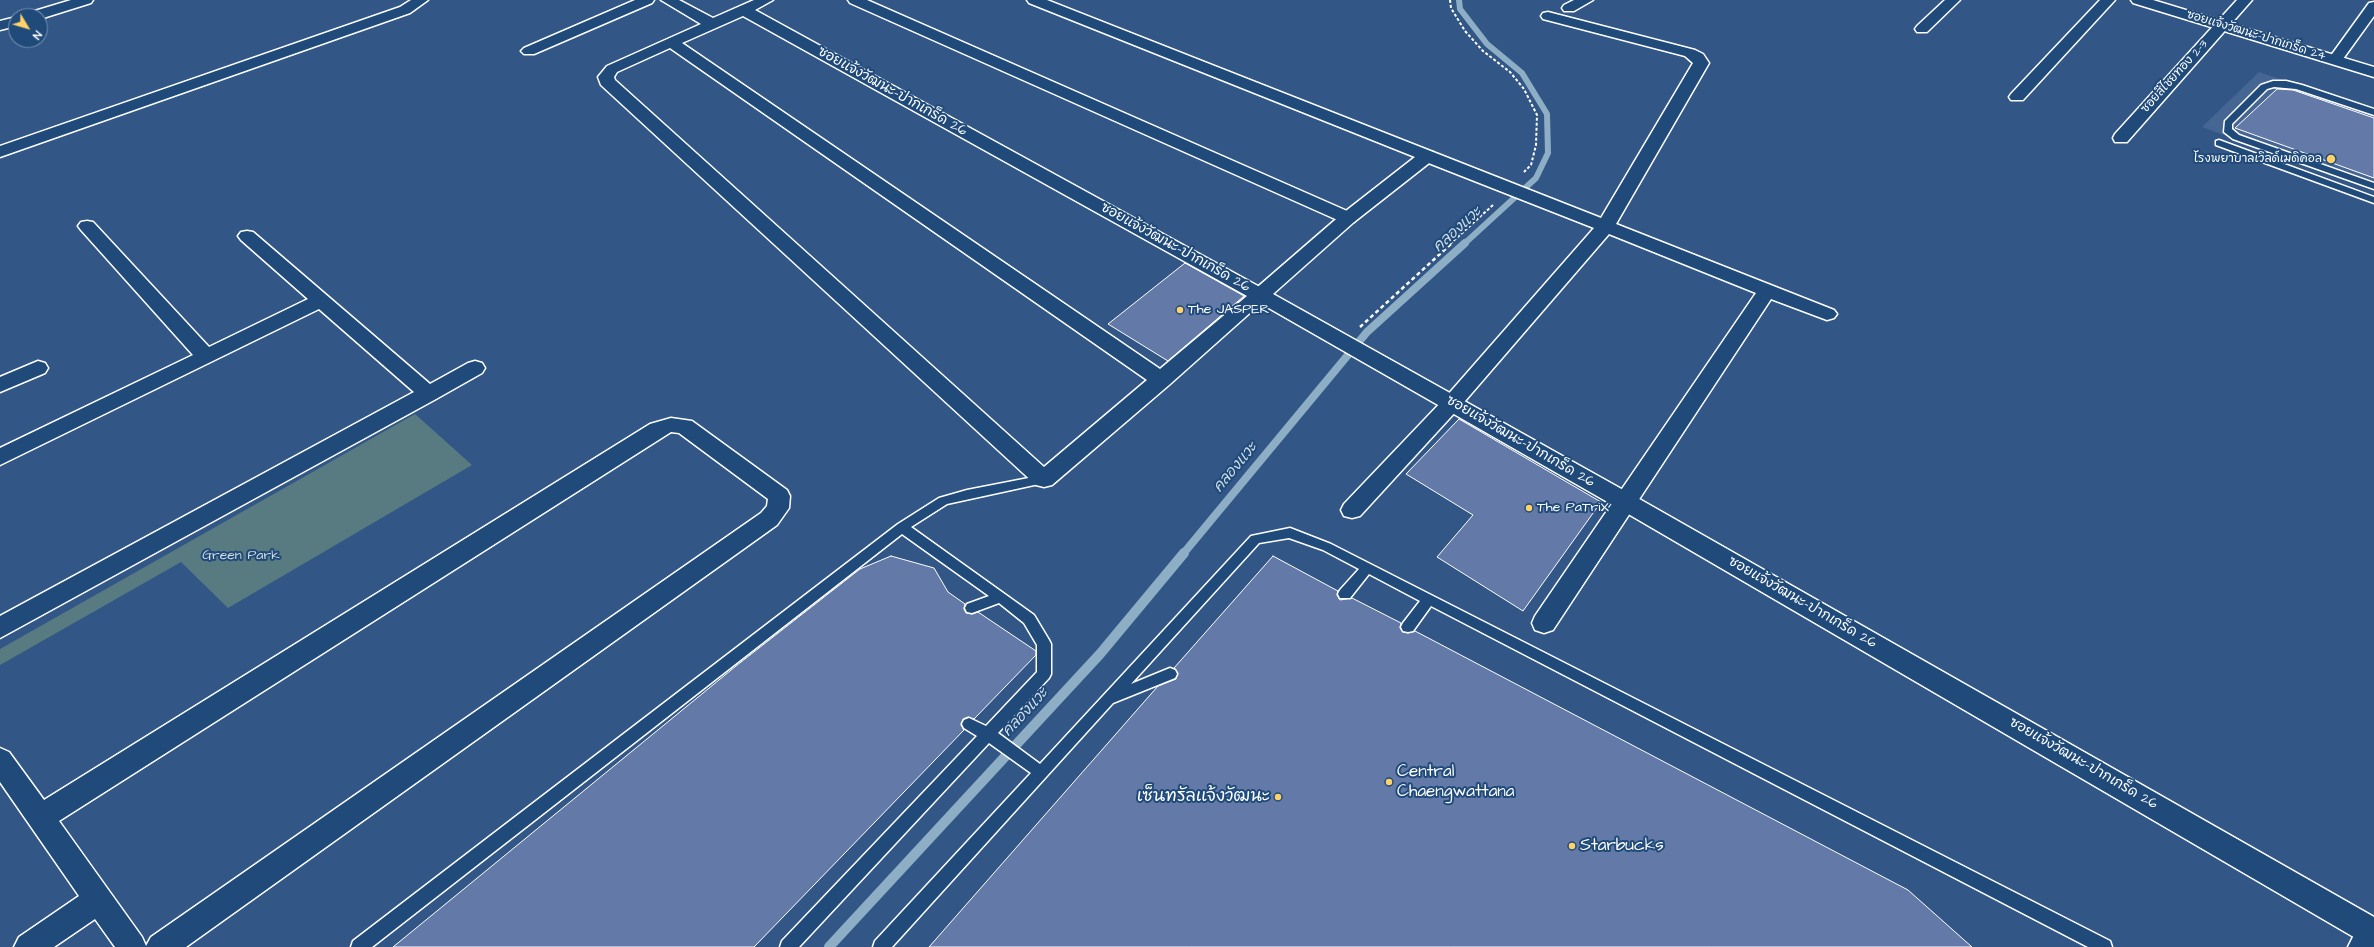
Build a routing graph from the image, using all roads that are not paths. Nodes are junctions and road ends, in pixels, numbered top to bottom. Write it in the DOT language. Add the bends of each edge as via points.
graph roads {
  1 [pos="86,0"];
  2 [pos="421,0"];
  3 [pos="647,0"];
  4 [pos="668,0"];
  5 [pos="766,0"];
  6 [pos="855,0"];
  7 [pos="1034,0"];
  8 [pos="1586,0"];
  9 [pos="1954,0"];
  10 [pos="2108,0"];
  11 [pos="2138,0"];
  12 [pos="2245,0"];
  13 [pos="2374,6"];
  14 [pos="1569,8"];
  15 [pos="744,10"];
  16 [pos="48,11"];
  17 [pos="1548,16"];
  18 [pos="712,24"];
  19 [pos="2221,26"];
  20 [pos="1922,29"];
  21 [pos="672,42"];
  22 [pos="529,51"];
  23 [pos="2335,60"];
  24 [pos="2374,72"];
  25 [pos="2017,97"];
  26 [pos="2374,112"];
  27 [pos="2121,138"];
  28 [pos="2219,144"];
  29 [pos="0,152"];
  30 [pos="1427,156"];
  31 [pos="2374,186"];
  32 [pos="2374,200"];
  33 [pos="1348,218"];
  34 [pos="87,226"];
  35 [pos="1605,228"];
  36 [pos="247,236"];
  37 [pos="1767,290"];
  38 [pos="1260,295"];
  39 [pos="322,300"];
  40 [pos="1827,314"];
  41 [pos="206,356"];
  42 [pos="38,368"];
  43 [pos="475,368"];
  44 [pos="1162,380"];
  45 [pos="0,385"];
  46 [pos="429,394"];
  47 [pos="1452,403"];
  48 [pos="0,457"];
  49 [pos="1044,479"];
  50 [pos="1626,502"];
  51 [pos="1352,510"];
  52 [pos="902,527"];
  53 [pos="1367,568"];
  54 [pos="1345,594"];
  55 [pos="1000,597"];
  56 [pos="1428,600"];
  57 [pos="972,608"];
  58 [pos="1544,623"];
  59 [pos="1408,627"];
  60 [pos="0,628"];
  61 [pos="1170,674"];
  62 [pos="1109,699"];
  63 [pos="969,724"];
  64 [pos="994,738"];
  65 [pos="0,760"];
  66 [pos="1040,772"];
  67 [pos="41,817"];
  68 [pos="99,899"];
  69 [pos="2374,933"];
  70 [pos="2374,937"];
  71 [pos="29,947"];
  72 [pos="132,947"];
  73 [pos="161,947"];
  74 [pos="359,947"];
  75 [pos="788,947"];
  76 [pos="881,947"];
  77 [pos="2104,947"];
  78 [pos="2363,947"];
  1 -- 16 [label="street"];
  2 -- 29 [label="street" via="405,10"];
  3 -- 22 [label="street"];
  4 -- 18 [label="street"];
  5 -- 15 [label="street"];
  6 -- 33 [label="street"];
  7 -- 30 [label="street"];
  8 -- 14 [label="street"];
  9 -- 20 [label="street"];
  10 -- 25 [label="street"];
  11 -- 19 [label="street, ซอยแจ้งวัฒนะ-ปากเกร็ด 24"];
  12 -- 19 [label="street, ซอยสีไชยทอง 2-3"];
  13 -- 23 [label="street"];
  15 -- 18 [label="street"];
  15 -- 38 [label="street, ซอยแจ้งวัฒนะ-ปากเกร็ด 26"];
  17 -- 35 [label="street" via="1690,53 1698,57 1701,63"];
  18 -- 21 [label="street"];
  19 -- 23 [label="street, ซอยแจ้งวัฒนะ-ปากเกร็ด 24"];
  19 -- 27 [label="street, ซอยสีไชยทอง 2-3"];
  21 -- 44 [label="street"];
  21 -- 49 [label="street" via="612,69 606,77 606,82"];
  23 -- 24 [label="street, ซอยแจ้งวัฒนะ-ปากเกร็ด 24"];
  26 -- 31 [label="lane" via="2299,87 2273,84 2264,86 2228,123 2227,130 2236,137"];
  28 -- 32 [label="lane"];
  30 -- 33 [label="street"];
  30 -- 35 [label="street"];
  33 -- 38 [label="street"];
  34 -- 41 [label="street"];
  35 -- 37 [label="street"];
  35 -- 47 [label="street"];
  36 -- 39 [label="street"];
  37 -- 40 [label="street"];
  37 -- 50 [label="street"];
  38 -- 44 [label="street"];
  38 -- 47 [label="street, ซอยแจ้งวัฒนะ-ปากเกร็ด 26"];
  39 -- 41 [label="street"];
  39 -- 46 [label="street"];
  41 -- 48 [label="street"];
  42 -- 45 [label="street"];
  43 -- 46 [label="street"];
  44 -- 49 [label="street"];
  46 -- 60 [label="street"];
  47 -- 50 [label="street, ซอยแจ้งวัฒนะ-ปากเกร็ด 26"];
  47 -- 51 [label="street"];
  49 -- 52 [label="lane" via="943,501"];
  50 -- 58 [label="street"];
  50 -- 69 [label="street, ซอยแจ้งวัฒนะ-ปากเกร็ด 26"];
  52 -- 55 [label="lane"];
  52 -- 74 [label="lane"];
  53 -- 54 [label="lane"];
  53 -- 56 [label="lane"];
  53 -- 62 [label="lane" via="1327,547 1290,533 1255,539"];
  55 -- 57 [label="lane"];
  55 -- 64 [label="lane" via="1029,618 1044,644 1044,674"];
  56 -- 59 [label="lane"];
  56 -- 77 [label="lane"];
  61 -- 62 [label="lane"];
  62 -- 66 [label="lane"];
  63 -- 64 [label="lane"];
  64 -- 66 [label="lane"];
  64 -- 75 [label="lane"];
  65 -- 67 [label="street"];
  66 -- 76 [label="lane"];
  67 -- 68 [label="street"];
  67 -- 73 [label="street" via="658,429 670,425 684,426 780,496 778,508 769,519"];
  68 -- 71 [label="street"];
  68 -- 72 [label="street"];
  70 -- 78 [label="street"];
}
